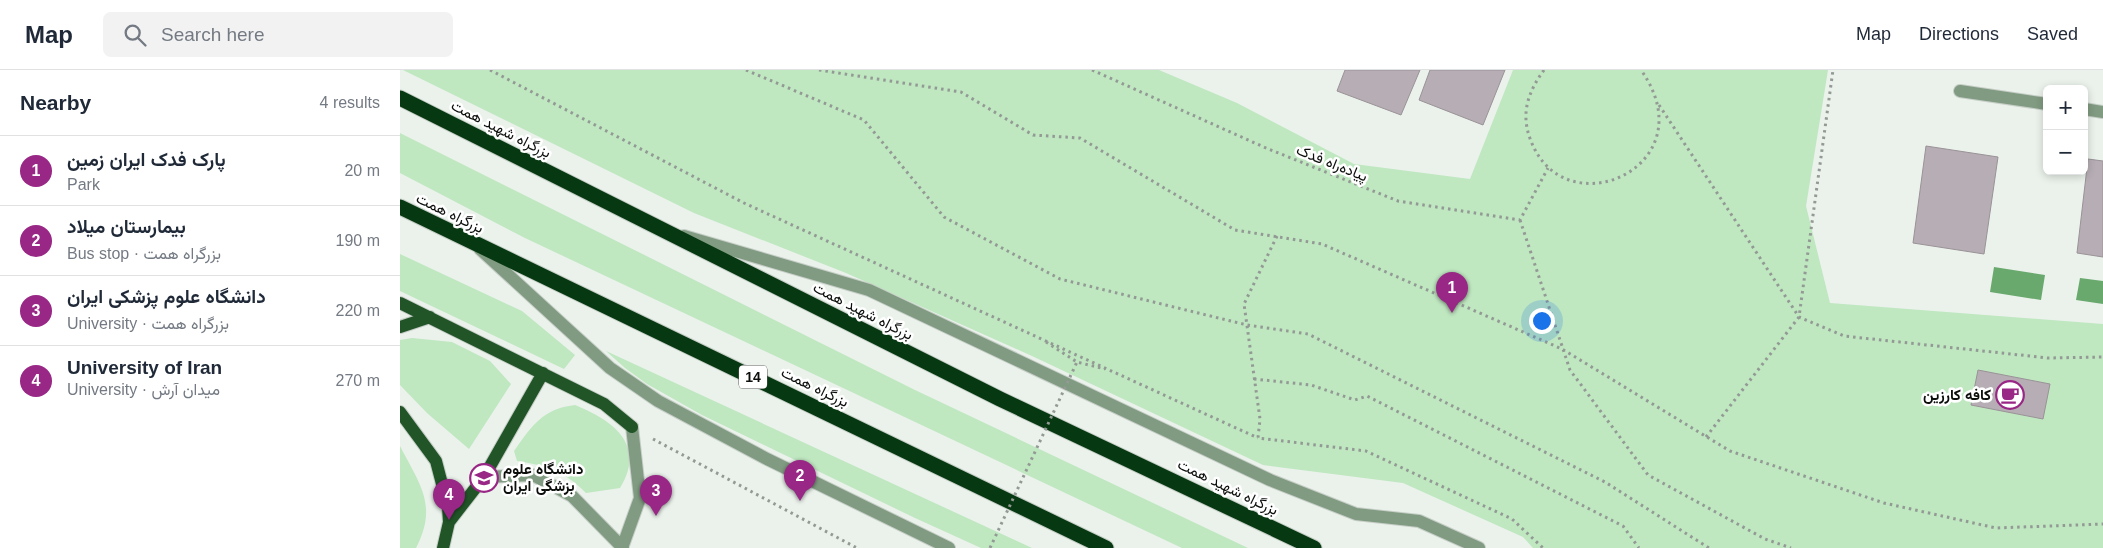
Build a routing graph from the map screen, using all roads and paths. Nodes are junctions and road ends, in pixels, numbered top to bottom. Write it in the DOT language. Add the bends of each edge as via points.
graph roads {
  1 [pos="490,70"];
  2 [pos="746,70"];
  3 [pos="819,70"];
  4 [pos="1092,70"];
  5 [pos="1544,70"];
  6 [pos="1641,70"];
  7 [pos="1833,70"];
  8 [pos="1960,91"];
  9 [pos="400,98"];
  10 [pos="2043,103"];
  11 [pos="1659,105"];
  12 [pos="2088,110"];
  13 [pos="2103,112"];
  14 [pos="1548,168"];
  15 [pos="400,207"];
  16 [pos="1520,220"];
  17 [pos="659,228"];
  18 [pos="1277,236"];
  19 [pos="477,246"];
  20 [pos="400,303"];
  21 [pos="1799,317"];
  22 [pos="430,318"];
  23 [pos="1247,325"];
  24 [pos="400,327"];
  25 [pos="1034,335"];
  26 [pos="1562,349"];
  27 [pos="2103,357"];
  28 [pos="1077,362"];
  29 [pos="1113,371"];
  30 [pos="543,373"];
  31 [pos="1254,379"];
  32 [pos="400,412"];
  33 [pos="632,427"];
  34 [pos="1706,437"];
  35 [pos="1258,438"];
  36 [pos="484,477"];
  37 [pos="449,522"];
  38 [pos="2103,524"];
  39 [pos="443,548"];
  40 [pos="622,548"];
  41 [pos="857,548"];
  42 [pos="949,548"];
  43 [pos="990,548"];
  44 [pos="1106,548"];
  45 [pos="1314,548"];
  46 [pos="1479,548"];
  47 [pos="1543,548"];
  48 [pos="1639,548"];
  49 [pos="1710,548"];
  50 [pos="1791,548"];
  1 -- 25 [label="path" via="744,203"];
  2 -- 23 [label="path" via="864,120 944,217 1060,279"];
  3 -- 18 [label="path" via="961,92 1033,135 1080,138 1235,230"];
  4 -- 16 [label="path, پیاده‌راه فدک" via="1266,148 1398,202"];
  5 -- 14 [label="path" via="1532,87 1526,108 1526,130 1534,151"];
  6 -- 11 [label="path"];
  7 -- 21 [label="path"];
  8 -- 10 [label="street"];
  9 -- 17 [label="highway, بزرگراه شهید همت"];
  11 -- 14 [label="path" via="1659,126 1653,146 1642,162 1626,175 1586,184"];
  11 -- 21 [label="path"];
  12 -- 13 [label="street"];
  14 -- 16 [label="path"];
  15 -- 19 [label="highway, بزرگراه همت / 14"];
  16 -- 26 [label="path"];
  17 -- 45 [label="highway, بزرگراه شهید همت" via="1000,399"];
  17 -- 46 [label="street" via="869,290 1270,480 1356,514 1419,522"];
  18 -- 23 [label="path" via="1244,304"];
  18 -- 26 [label="path" via="1322,244"];
  19 -- 42 [label="street" via="610,368 658,401 767,459"];
  19 -- 44 [label="highway, بزرگراه همت / 14"];
  20 -- 22 [label="main road"];
  21 -- 27 [label="path" via="1844,336 2048,358"];
  21 -- 34 [label="path"];
  22 -- 24 [label="main road"];
  22 -- 30 [label="main road"];
  23 -- 31 [label="path"];
  23 -- 49 [label="path" via="1308,334 1605,482"];
  25 -- 28 [label="path"];
  25 -- 29 [label="path"];
  26 -- 34 [label="path"];
  26 -- 50 [label="path" via="1570,370 1648,475 1765,539"];
  28 -- 29 [label="path"];
  28 -- 43 [label="path, bridge"];
  29 -- 35 [label="path"];
  30 -- 33 [label="main road" via="604,404"];
  30 -- 36 [label="main road"];
  31 -- 35 [label="path" via="1260,419"];
  31 -- 48 [label="path" via="1311,386 1355,400 1367,396 1622,526"];
  32 -- 37 [label="main road" via="436,461"];
  33 -- 40 [label="street" via="640,498"];
  33 -- 41 [label="path"];
  34 -- 38 [label="path" via="1730,451 1884,503 1996,528"];
  35 -- 47 [label="path" via="1366,451 1512,519"];
  36 -- 37 [label="main road"];
  36 -- 40 [label="street" via="533,475 572,496"];
  37 -- 39 [label="main road"];
}
